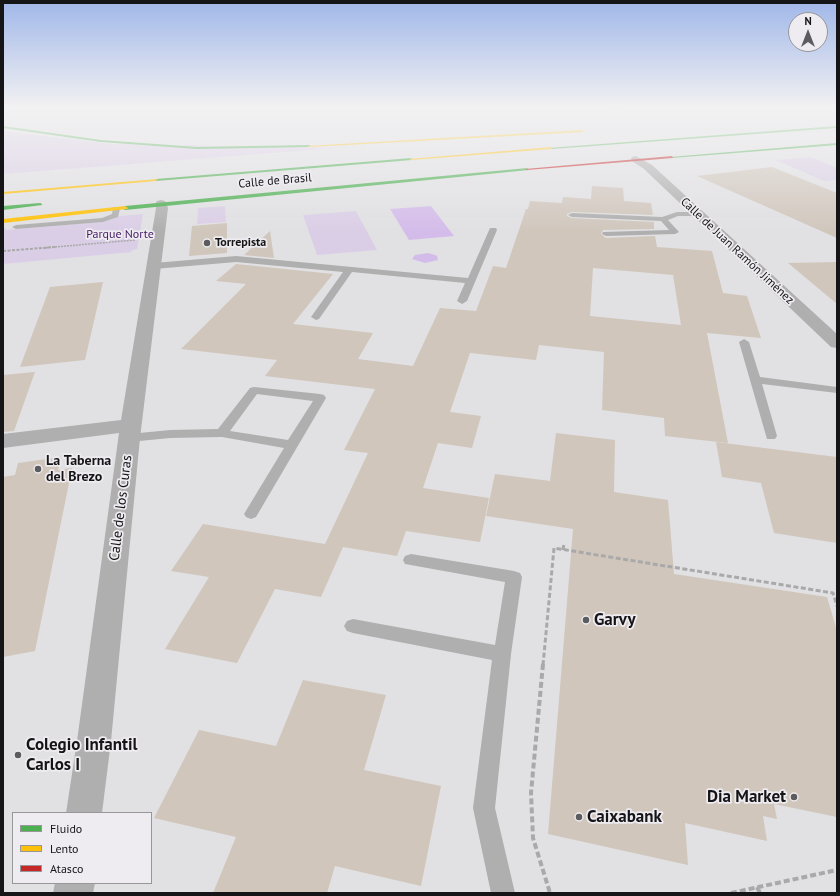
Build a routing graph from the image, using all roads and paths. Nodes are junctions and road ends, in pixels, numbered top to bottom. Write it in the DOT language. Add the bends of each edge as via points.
graph roads {
  1 [pos="390,149"];
  2 [pos="546,149"];
  3 [pos="559,149"];
  4 [pos="777,149"];
  5 [pos="328,154"];
  6 [pos="636,160"];
  7 [pos="290,175"];
  8 [pos="182,187"];
  9 [pos="3,193"];
  10 [pos="3,202"];
  11 [pos="50,203"];
  12 [pos="161,204"];
  13 [pos="3,208"];
  14 [pos="116,209"];
  15 [pos="697,214"];
  16 [pos="572,215"];
  17 [pos="663,219"];
  18 [pos="3,221"];
  19 [pos="16,227"];
  20 [pos="493,230"];
  21 [pos="606,234"];
  22 [pos="138,240"];
  23 [pos="3,251"];
  24 [pos="154,266"];
  25 [pos="349,270"];
  26 [pos="471,281"];
  27 [pos="462,301"];
  28 [pos="316,317"];
  29 [pos="744,342"];
  30 [pos="837,343"];
  31 [pos="755,380"];
  32 [pos="837,390"];
  33 [pos="130,431"];
  34 [pos="222,433"];
  35 [pos="770,436"];
  36 [pos="3,441"];
  37 [pos="292,445"];
  38 [pos="251,514"];
  39 [pos="564,544"];
  40 [pos="563,550"];
  41 [pos="412,560"];
  42 [pos="837,606"];
  43 [pos="353,626"];
  44 [pos="502,654"];
  45 [pos="84,812"];
  46 [pos="837,870"];
  47 [pos="757,887"];
  48 [pos="503,893"];
  49 [pos="550,893"];
  50 [pos="731,893"];
  51 [pos="760,893"];
  1 -- 5 [label="main road"];
  2 -- 9 [label="main road"];
  3 -- 7 [label="main road"];
  4 -- 6 [label="main road, Calle de Brasil"];
  6 -- 12 [label="main road, Calle de Brasil"];
  6 -- 15 [label="street, Calle de Juan Ramón Jiménez" via="648,167"];
  7 -- 8 [label="main road"];
  7 -- 10 [label="main road"];
  11 -- 13 [label="main road"];
  12 -- 14 [label="main road, Calle de Brasil"];
  12 -- 24 [label="street, Calle de los Curas"];
  14 -- 18 [label="main road, Calle de Brasil"];
  14 -- 19 [label="lane" via="115,215 103,220"];
  15 -- 17 [label="lane" via="677,214"];
  15 -- 30 [label="street, Calle de Juan Ramón Jiménez"];
  16 -- 17 [label="lane"];
  17 -- 21 [label="lane" via="674,232"];
  20 -- 26 [label="lane"];
  22 -- 23 [label="path"];
  24 -- 25 [label="lane" via="236,259"];
  24 -- 33 [label="street, Calle de los Curas"];
  25 -- 26 [label="lane"];
  25 -- 28 [label="lane"];
  26 -- 27 [label="lane"];
  29 -- 31 [label="lane"];
  31 -- 32 [label="lane"];
  31 -- 35 [label="lane"];
  33 -- 34 [label="lane" via="170,434"];
  33 -- 36 [label="street"];
  33 -- 45 [label="street, Calle de los Curas"];
  34 -- 37 [label="lane"];
  34 -- 37 [label="lane" via="254,390 320,398"];
  37 -- 38 [label="lane"];
  39 -- 40 [label="path"];
  40 -- 42 [label="path" via="833,593"];
  40 -- 49 [label="path" via="554,548 531,793 534,838"];
  41 -- 44 [label="lane" via="514,577"];
  43 -- 44 [label="lane"];
  44 -- 48 [label="lane" via="484,808"];
  46 -- 47 [label="path"];
  47 -- 50 [label="path"];
  47 -- 51 [label="path"];
}
